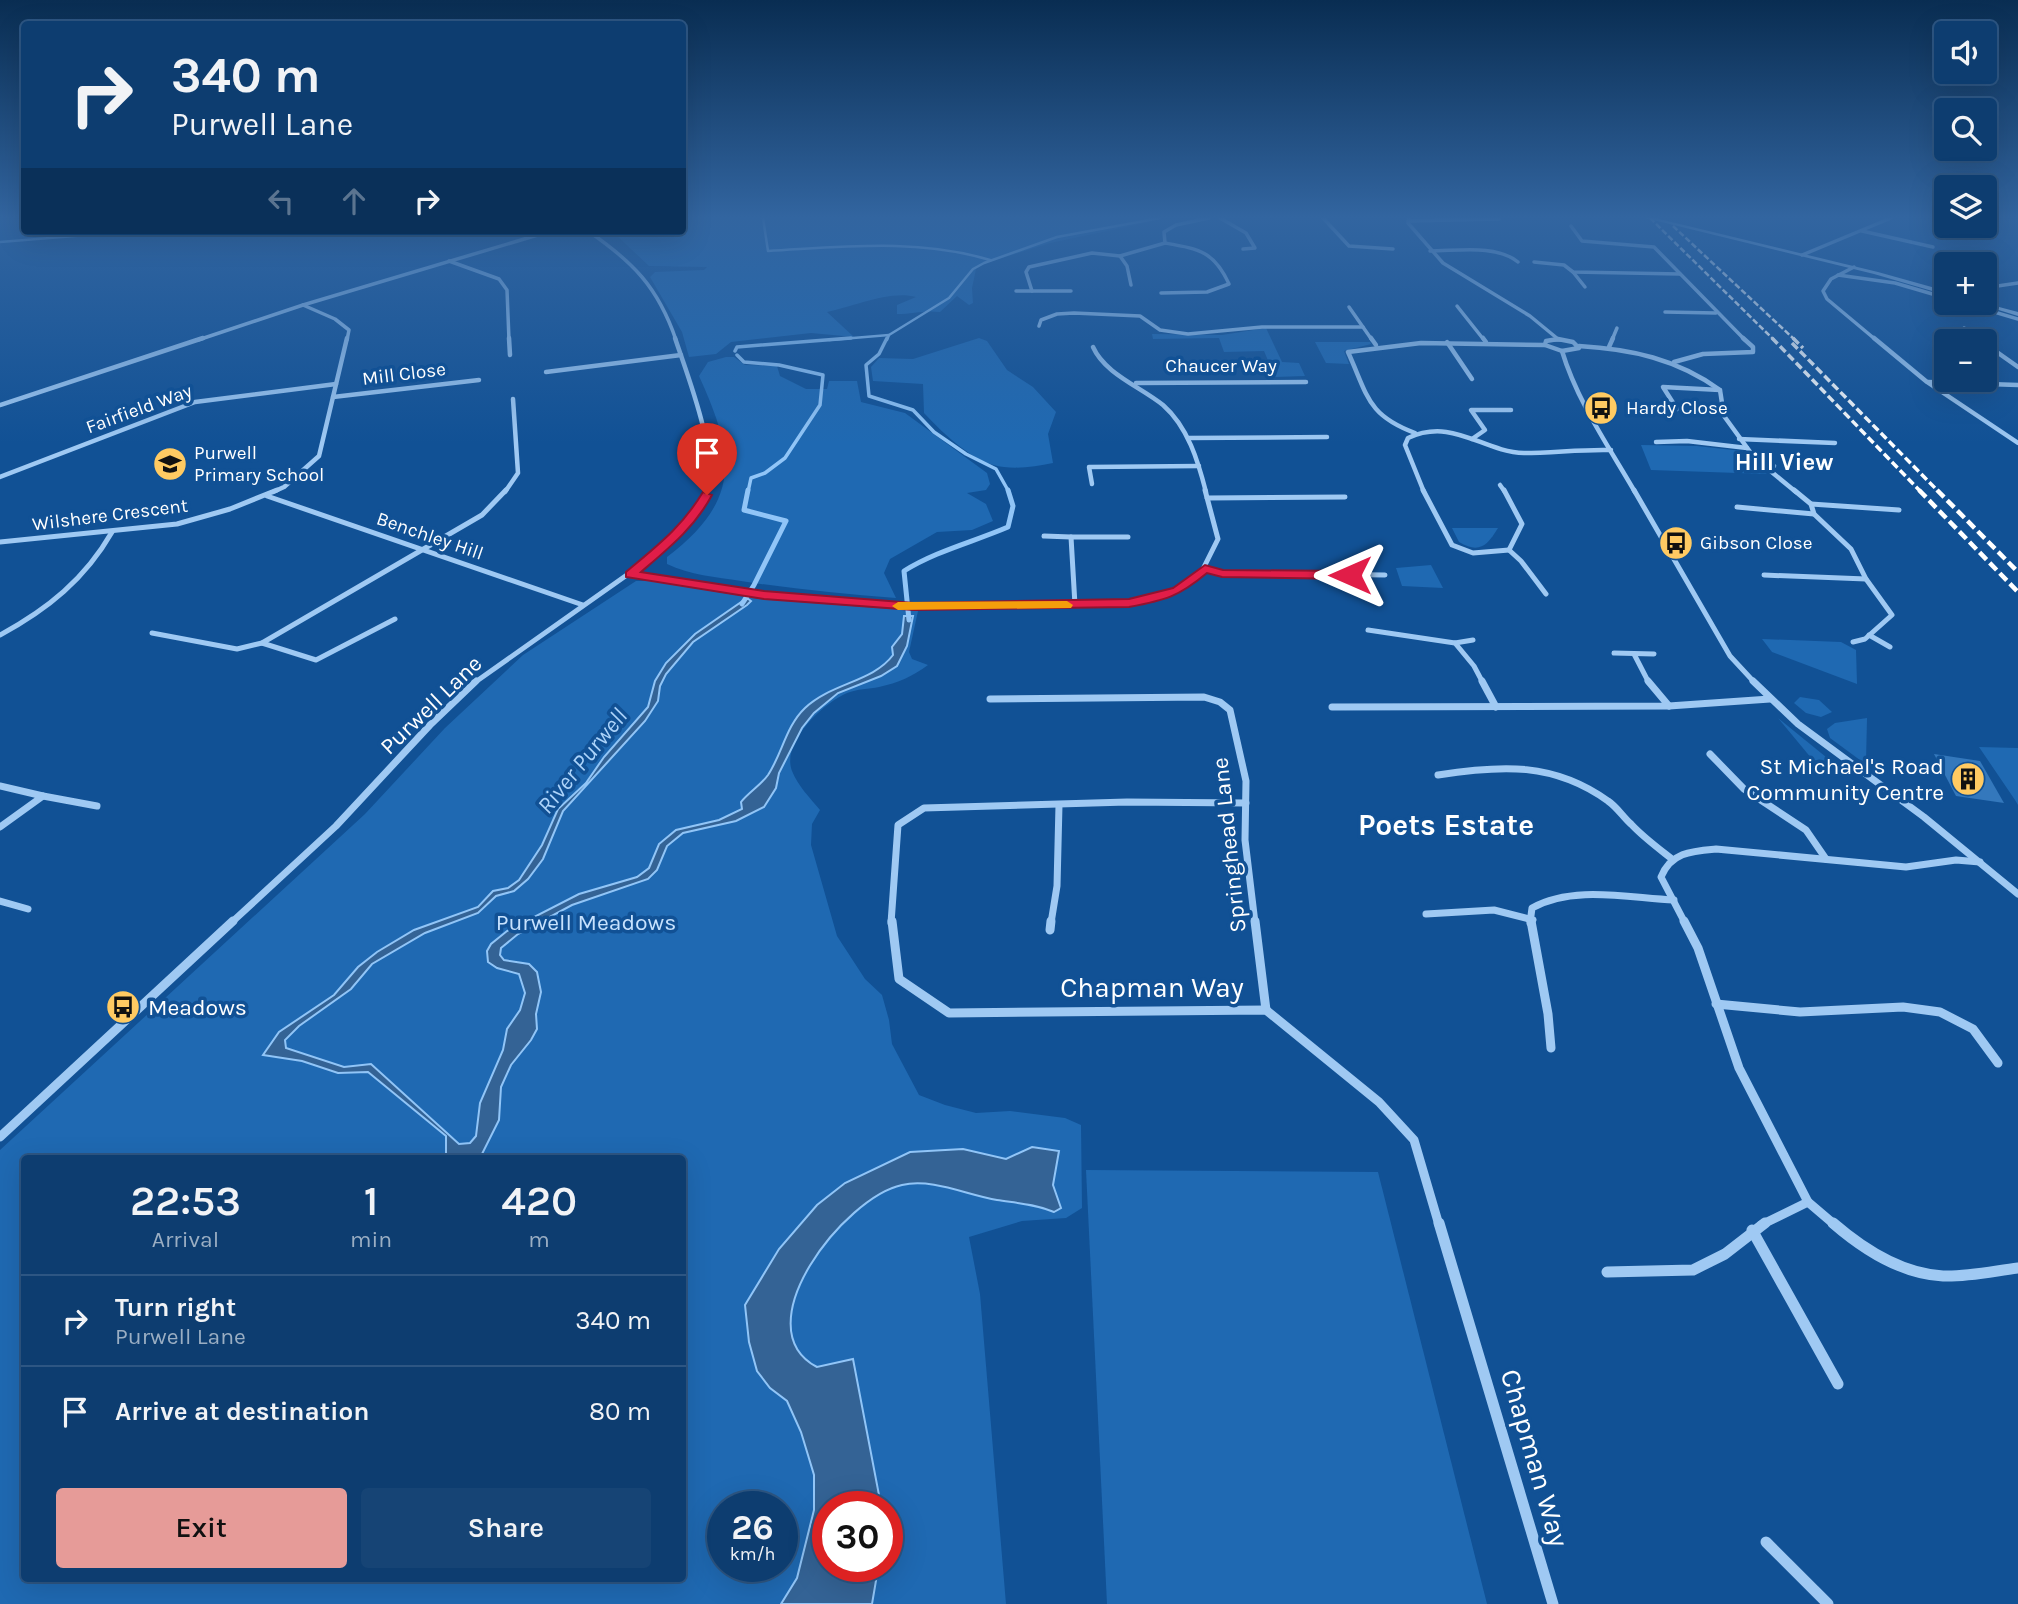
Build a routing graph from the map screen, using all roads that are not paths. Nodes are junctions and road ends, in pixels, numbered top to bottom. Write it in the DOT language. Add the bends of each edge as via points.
graph roads {
  1 [pos="343,293"];
  2 [pos="507,293"];
  3 [pos="653,293"];
  4 [pos="1161,293"];
  5 [pos="1168,293"];
  6 [pos="1489,293"];
  7 [pos="1697,293"];
  8 [pos="1826,293"];
  9 [pos="303,305"];
  10 [pos="1457,306"];
  11 [pos="1349,307"];
  12 [pos="1997,309"];
  13 [pos="1665,312"];
  14 [pos="1997,312"];
  15 [pos="1716,313"];
  16 [pos="2018,317"];
  17 [pos="1039,326"];
  18 [pos="1363,327"];
  19 [pos="1617,328"];
  20 [pos="1558,339"];
  21 [pos="1447,342"];
  22 [pos="1486,342"];
  23 [pos="1376,345"];
  24 [pos="1545,345"];
  25 [pos="1579,346"];
  26 [pos="1093,347"];
  27 [pos="1609,347"];
  28 [pos="1562,351"];
  29 [pos="1997,352"];
  30 [pos="510,355"];
  31 [pos="681,355"];
  32 [pos="1674,362"];
  33 [pos="2018,367"];
  34 [pos="546,372"];
  35 [pos="1472,379"];
  36 [pos="479,380"];
  37 [pos="1306,382"];
  38 [pos="1927,382"];
  39 [pos="1135,383"];
  40 [pos="336,384"];
  41 [pos="2018,385"];
  42 [pos="1720,390"];
  43 [pos="333,397"];
  44 [pos="513,399"];
  45 [pos="0,405"];
  46 [pos="1676,409"];
  47 [pos="1511,410"];
  48 [pos="1415,433"];
  49 [pos="1326,437"];
  50 [pos="1188,438"];
  51 [pos="1472,439"];
  52 [pos="1739,439"];
  53 [pos="1656,442"];
  54 [pos="1835,443"];
  55 [pos="2018,443"];
  56 [pos="1748,448"];
  57 [pos="1611,450"];
  58 [pos="1199,466"];
  59 [pos="0,477"];
  60 [pos="1092,484"];
  61 [pos="1500,485"];
  62 [pos="267,496"];
  63 [pos="1345,497"];
  64 [pos="1207,498"];
  65 [pos="1811,503"];
  66 [pos="1737,507"];
  67 [pos="1899,510"];
  68 [pos="1814,514"];
  69 [pos="112,532"];
  70 [pos="1044,536"];
  71 [pos="1071,537"];
  72 [pos="1128,537"];
  73 [pos="0,542"];
  74 [pos="1509,550"];
  75 [pos="422,551"];
  76 [pos="1205,568"];
  77 [pos="631,574"];
  78 [pos="1385,575"];
  79 [pos="1764,575"];
  80 [pos="1866,579"];
  81 [pos="1546,594"];
  82 [pos="583,605"];
  83 [pos="1075,605"];
  84 [pos="395,619"];
  85 [pos="1368,630"];
  86 [pos="152,634"];
  87 [pos="0,635"];
  88 [pos="1869,635"];
  89 [pos="1473,640"];
  90 [pos="1853,642"];
  91 [pos="262,643"];
  92 [pos="1455,643"];
  93 [pos="1890,647"];
  94 [pos="1614,653"];
  95 [pos="1634,654"];
  96 [pos="1654,654"];
  97 [pos="990,699"];
  98 [pos="1770,699"];
  99 [pos="1669,706"];
  100 [pos="1332,707"];
  101 [pos="1496,707"];
  102 [pos="1710,754"];
  103 [pos="1438,775"];
  104 [pos="0,786"];
  105 [pos="43,796"];
  106 [pos="1246,803"];
  107 [pos="1059,805"];
  108 [pos="97,806"];
  109 [pos="0,827"];
  110 [pos="1672,859"];
  111 [pos="1826,859"];
  112 [pos="1980,862"];
  113 [pos="2018,894"];
  114 [pos="1674,900"];
  115 [pos="0,901"];
  116 [pos="28,908"];
  117 [pos="1426,914"];
  118 [pos="1533,920"];
  119 [pos="1050,930"];
  120 [pos="1716,1004"];
  121 [pos="1266,1010"];
  122 [pos="1551,1048"];
  123 [pos="1998,1063"];
  124 [pos="0,1137"];
  125 [pos="1808,1202"];
  126 [pos="1752,1230"];
  127 [pos="2018,1268"];
  128 [pos="1607,1272"];
  129 [pos="1838,1384"];
  130 [pos="1766,1542"];
  131 [pos="1553,1604"];
  132 [pos="1828,1604"];
  1 -- 9 [label="street"];
  2 -- 30 [label="street"];
  3 -- 31 [label="street, Purwell Lane" via="668,317"];
  4 -- 5 [label="street"];
  6 -- 20 [label="street"];
  7 -- 15 [label="street"];
  8 -- 38 [label="street" via="1826,299"];
  9 -- 40 [label="street, Wilshere Crescent" via="349,330"];
  9 -- 45 [label="street"];
  10 -- 22 [label="street"];
  11 -- 18 [label="street"];
  12 -- 16 [label="street"];
  13 -- 15 [label="street"];
  14 -- 16 [label="street"];
  15 -- 32 [label="street" via="1753,352 1703,354"];
  17 -- 18 [label="street" via="1041,320 1058,314 1090,313 1140,316 1160,330 1188,334 1262,327"];
  18 -- 23 [label="street"];
  19 -- 27 [label="street"];
  20 -- 24 [label="street"];
  20 -- 25 [label="street"];
  21 -- 22 [label="street"];
  21 -- 23 [label="street"];
  21 -- 35 [label="street"];
  22 -- 24 [label="street"];
  23 -- 48 [label="street" via="1348,352 1352,363 1375,411 1391,424"];
  24 -- 28 [label="street"];
  25 -- 27 [label="street"];
  25 -- 28 [label="street"];
  26 -- 39 [label="street, Chaucer Way" via="1100,360"];
  27 -- 32 [label="street"];
  28 -- 57 [label="street"];
  29 -- 33 [label="street"];
  31 -- 34 [label="street"];
  31 -- 77 [label="street, Purwell Lane" via="705,438 711,480 697,513"];
  32 -- 42 [label="street"];
  36 -- 43 [label="street, Mill Close"];
  37 -- 39 [label="street, Chaucer Way"];
  38 -- 41 [label="street"];
  38 -- 55 [label="street"];
  39 -- 50 [label="street, Chaucer Way" via="1167,408"];
  40 -- 43 [label="street, Wilshere Crescent"];
  40 -- 59 [label="street, Fairfield Way" via="195,402"];
  42 -- 46 [label="street" via="1663,387"];
  42 -- 52 [label="street" via="1724,416"];
  43 -- 62 [label="street, Wilshere Crescent" via="319,456"];
  44 -- 75 [label="street" via="519,457 511,484 482,515"];
  47 -- 51 [label="street" via="1471,410 1485,430"];
  48 -- 51 [label="street" via="1439,431"];
  48 -- 74 [label="street" via="1405,444 1449,541 1473,553"];
  49 -- 50 [label="street"];
  50 -- 58 [label="street, Chaucer Way"];
  51 -- 57 [label="street" via="1521,453"];
  52 -- 54 [label="street"];
  52 -- 56 [label="street"];
  53 -- 56 [label="street"];
  56 -- 65 [label="street" via="1756,460 1772,464 1773,468 1768,468"];
  57 -- 98 [label="street" via="1730,656"];
  58 -- 60 [label="street" via="1089,467"];
  58 -- 64 [label="street, Chaucer Way"];
  61 -- 74 [label="street" via="1522,524"];
  62 -- 69 [label="street, Wilshere Crescent" via="188,521"];
  62 -- 75 [label="street, Benchley Hill"];
  63 -- 64 [label="street"];
  64 -- 76 [label="street, Chaucer Way" via="1219,543"];
  65 -- 67 [label="street"];
  65 -- 68 [label="street"];
  66 -- 68 [label="street"];
  68 -- 80 [label="street" via="1851,549"];
  69 -- 73 [label="street, Wilshere Crescent"];
  69 -- 87 [label="street" via="79,582"];
  70 -- 71 [label="street"];
  71 -- 72 [label="street"];
  71 -- 83 [label="street"];
  74 -- 81 [label="street"];
  75 -- 82 [label="street, Benchley Hill"];
  75 -- 91 [label="street"];
  76 -- 78 [label="street" via="1222,573"];
  76 -- 83 [label="street, Chaucer Way" via="1178,591 1157,598"];
  77 -- 82 [label="street, Purwell Lane"];
  77 -- 83 [label="street, Chaucer Way" via="764,595 896,606"];
  79 -- 80 [label="street"];
  80 -- 88 [label="street" via="1892,615"];
  82 -- 124 [label="street, Purwell Lane" via="480,677 336,826"];
  84 -- 91 [label="street" via="316,660"];
  85 -- 92 [label="street"];
  86 -- 91 [label="street" via="237,649"];
  88 -- 90 [label="street"];
  88 -- 93 [label="street"];
  89 -- 92 [label="street"];
  92 -- 101 [label="street" via="1474,666"];
  94 -- 95 [label="street"];
  95 -- 96 [label="street"];
  95 -- 99 [label="street"];
  97 -- 106 [label="street, Springhead Lane" via="1204,697 1220,702 1230,710 1246,781"];
  98 -- 99 [label="street"];
  98 -- 112 [label="street"];
  99 -- 101 [label="street"];
  100 -- 101 [label="street"];
  102 -- 111 [label="street" via="1744,789 1806,830"];
  103 -- 110 [label="street" via="1517,767 1580,783 1611,803"];
  104 -- 105 [label="street"];
  105 -- 108 [label="street"];
  105 -- 109 [label="street"];
  106 -- 107 [label="street"];
  106 -- 121 [label="street, Springhead Lane" via="1245,840"];
  107 -- 119 [label="street" via="1057,886"];
  107 -- 121 [label="street, Chapman Way" via="924,807 898,825 891,930 900,979 949,1013"];
  110 -- 111 [label="street" via="1686,852 1716,849"];
  110 -- 114 [label="street" via="1661,877"];
  111 -- 112 [label="street" via="1906,867 1956,860"];
  112 -- 113 [label="street"];
  114 -- 118 [label="street" via="1552,898 1532,908"];
  114 -- 120 [label="street" via="1698,948"];
  115 -- 116 [label="street"];
  117 -- 118 [label="street" via="1494,909"];
  118 -- 122 [label="street" via="1530,926"];
  120 -- 123 [label="street" via="1800,1012 1926,1009 1972,1028"];
  120 -- 125 [label="street" via="1738,1068"];
  121 -- 131 [label="street, Chapman Way" via="1379,1102 1415,1140"];
  125 -- 126 [label="street"];
  125 -- 127 [label="street" via="1860,1245 1915,1272 1944,1276"];
  126 -- 128 [label="street" via="1725,1254 1693,1270"];
  126 -- 129 [label="street"];
  130 -- 132 [label="street"];
}
